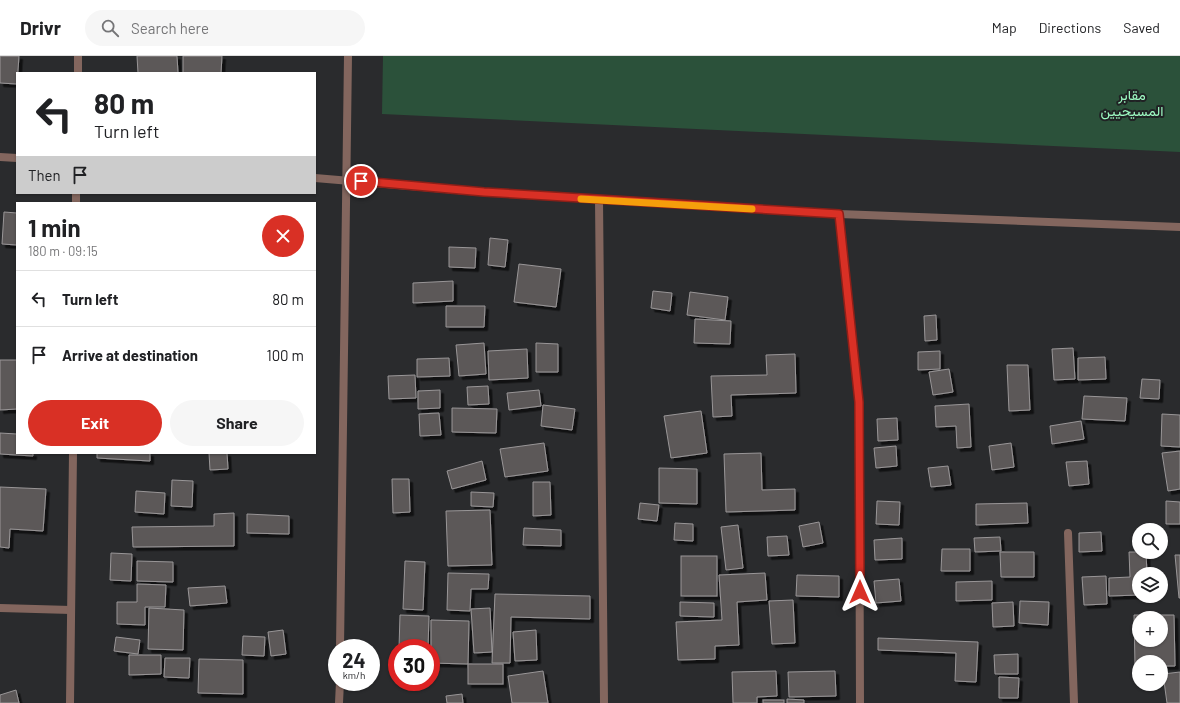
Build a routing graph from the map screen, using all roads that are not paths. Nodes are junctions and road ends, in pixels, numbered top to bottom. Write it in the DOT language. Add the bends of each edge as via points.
graph roads {
  1 [pos="78,56"];
  2 [pos="348,56"];
  3 [pos="78,72"];
  4 [pos="0,157"];
  5 [pos="16,158"];
  6 [pos="316,178"];
  7 [pos="346,180"];
  8 [pos="599,200"];
  9 [pos="839,214"];
  10 [pos="1180,227"];
  11 [pos="73,454"];
  12 [pos="1068,533"];
  13 [pos="0,608"];
  14 [pos="71,610"];
  15 [pos="340,639"];
  16 [pos="340,691"];
  17 [pos="70,703"];
  18 [pos="340,703"];
  19 [pos="604,703"];
  20 [pos="860,703"];
  21 [pos="1074,703"];
  1 -- 3 [label="street"];
  2 -- 7 [label="street"];
  4 -- 5 [label="street"];
  6 -- 7 [label="street"];
  7 -- 8 [label="street"];
  7 -- 15 [label="street"];
  8 -- 9 [label="street"];
  8 -- 19 [label="street"];
  9 -- 10 [label="street"];
  9 -- 20 [label="street" via="859,402"];
  11 -- 14 [label="street"];
  12 -- 21 [label="street"];
  13 -- 14 [label="street"];
  14 -- 17 [label="street"];
  16 -- 18 [label="street"];
}
